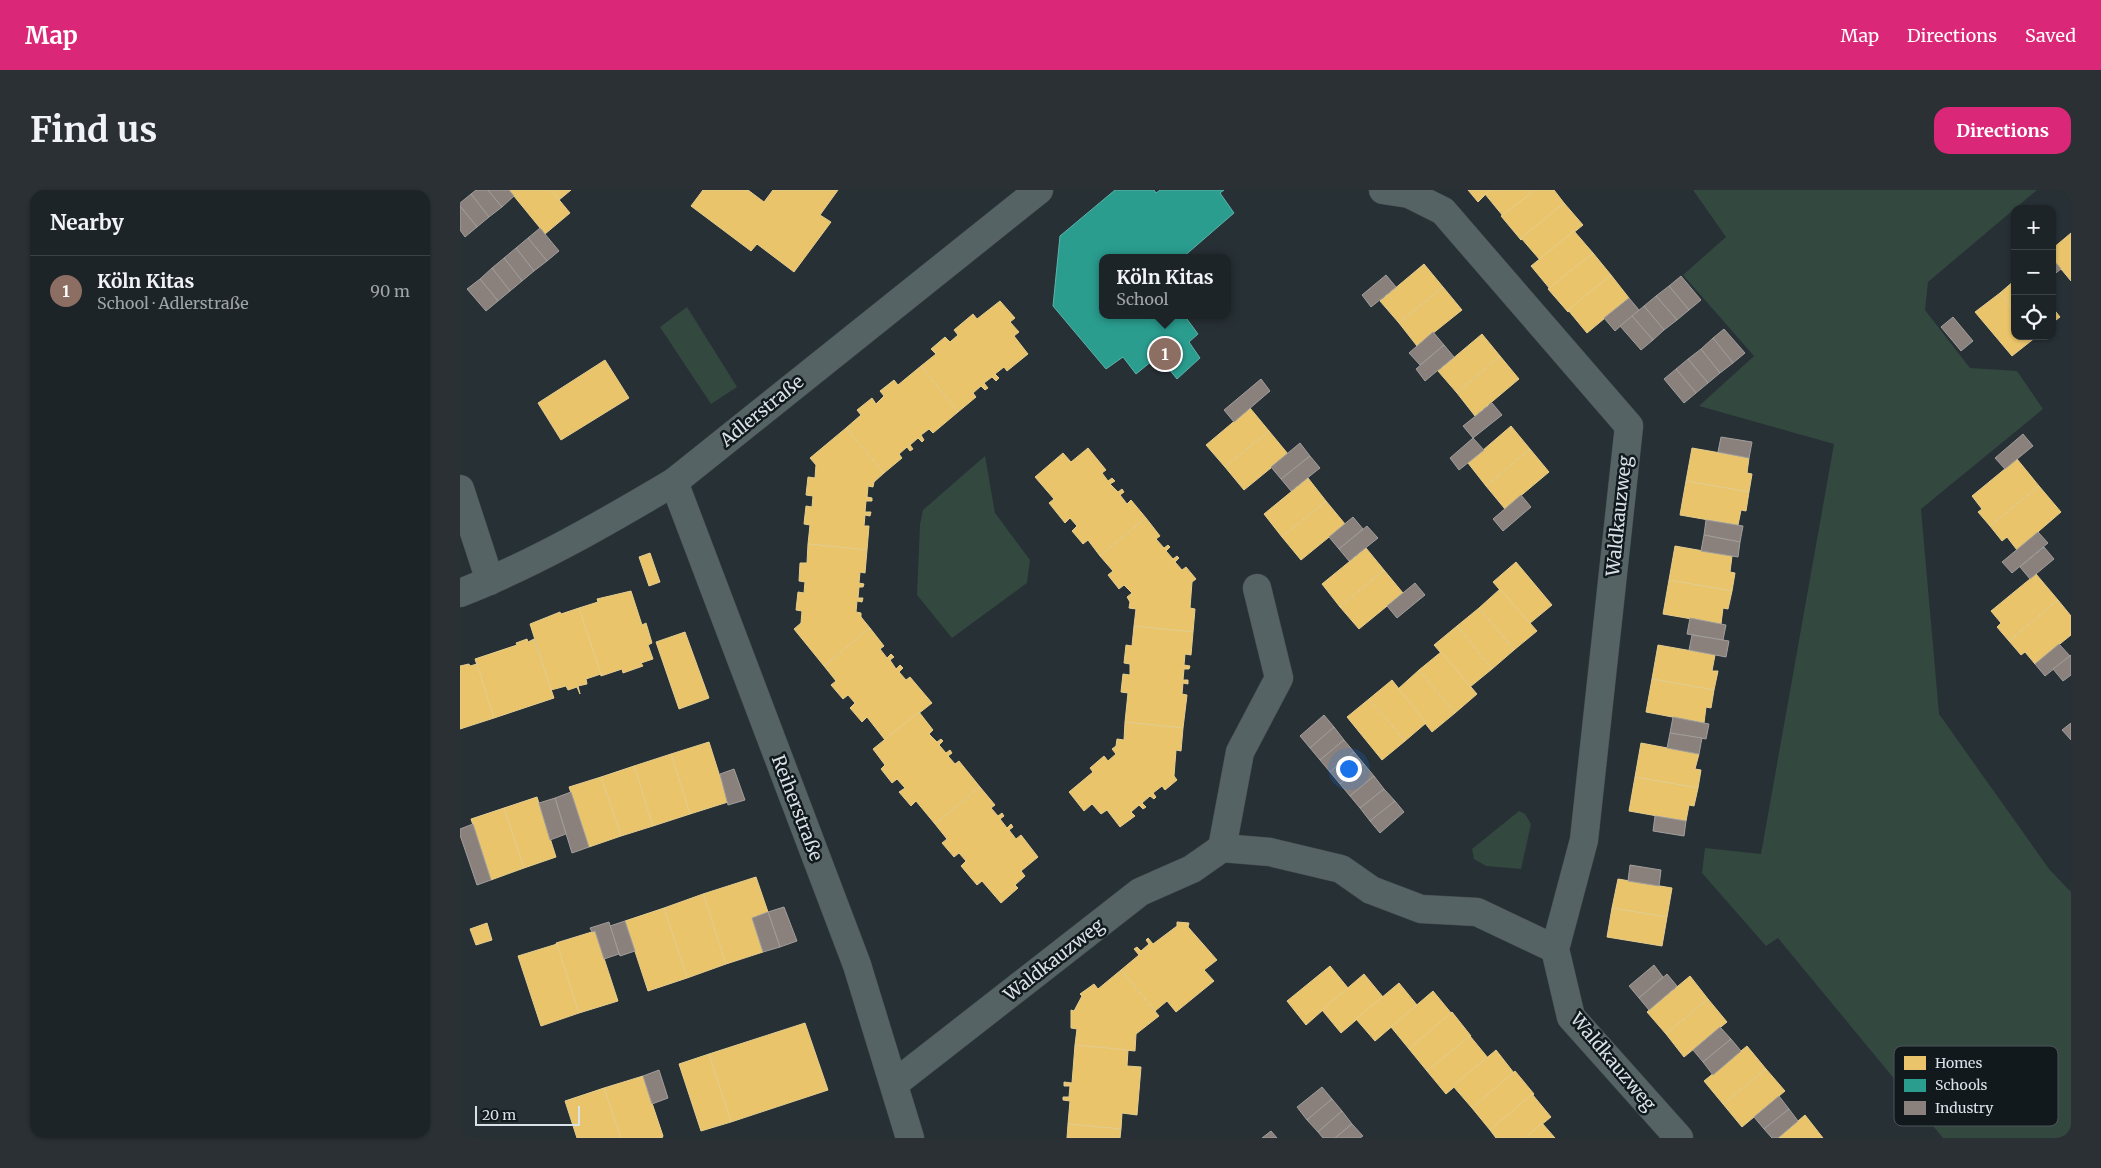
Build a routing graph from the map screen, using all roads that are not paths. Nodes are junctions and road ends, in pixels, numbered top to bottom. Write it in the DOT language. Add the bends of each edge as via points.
graph roads {
  1 [pos="1039,190"];
  2 [pos="1383,190"];
  3 [pos="674,482"];
  4 [pos="460,489"];
  5 [pos="490,581"];
  6 [pos="1257,588"];
  7 [pos="460,593"];
  8 [pos="1222,848"];
  9 [pos="1555,949"];
  10 [pos="894,1084"];
  11 [pos="910,1138"];
  12 [pos="1679,1138"];
  1 -- 3 [label="street, Adlerstraße"];
  2 -- 9 [label="street, Waldkauzweg" via="1409,194 1443,211 1629,426 1584,840"];
  3 -- 5 [label="street, Adlerstraße" via="615,517"];
  3 -- 10 [label="street, Reiherstraße" via="856,965"];
  4 -- 5 [label="street"];
  5 -- 7 [label="street, Adlerstraße"];
  6 -- 8 [label="street" via="1279,678 1240,752"];
  8 -- 9 [label="street" via="1270,852 1341,869 1371,890 1421,909 1477,912"];
  8 -- 10 [label="street, Waldkauzweg" via="1192,869 1140,892"];
  9 -- 12 [label="street, Waldkauzweg" via="1571,1017"];
  10 -- 11 [label="street, Reiherstraße"];
}
